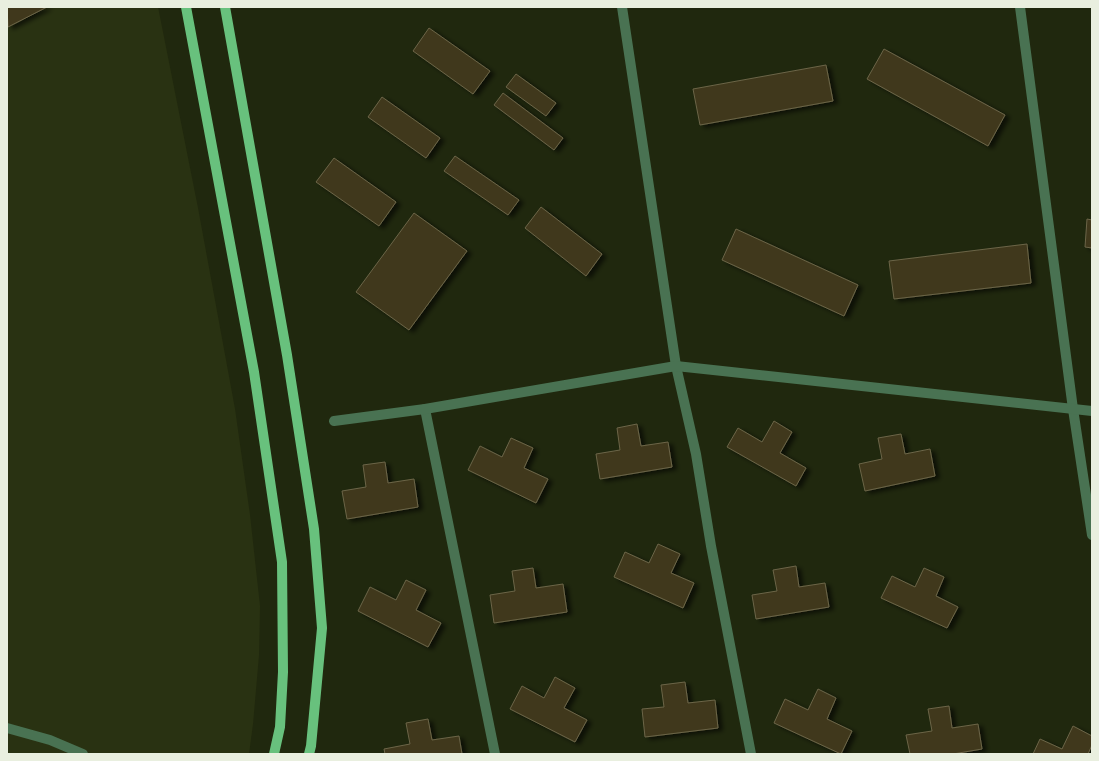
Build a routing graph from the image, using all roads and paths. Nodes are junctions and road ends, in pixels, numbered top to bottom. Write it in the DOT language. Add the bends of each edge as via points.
graph roads {
  1 [pos="186,7"];
  2 [pos="225,7"];
  3 [pos="622,7"];
  4 [pos="1020,7"];
  5 [pos="676,366"];
  6 [pos="425,409"];
  7 [pos="1072,409"];
  8 [pos="1092,410"];
  9 [pos="334,421"];
  10 [pos="1092,535"];
  11 [pos="7,728"];
  12 [pos="83,754"];
  13 [pos="274,754"];
  14 [pos="309,754"];
  15 [pos="495,754"];
  16 [pos="751,754"];
  1 -- 13 [label="main road" via="254,372 282,562 283,672 280,728"];
  2 -- 14 [label="main road" via="287,355 314,529 322,628"];
  3 -- 5 [label="street"];
  4 -- 7 [label="street"];
  5 -- 6 [label="street"];
  5 -- 7 [label="street"];
  5 -- 16 [label="street" via="696,454"];
  6 -- 9 [label="street"];
  6 -- 15 [label="street"];
  7 -- 8 [label="street"];
  7 -- 10 [label="street"];
  11 -- 12 [label="street" via="50,740"];
}
